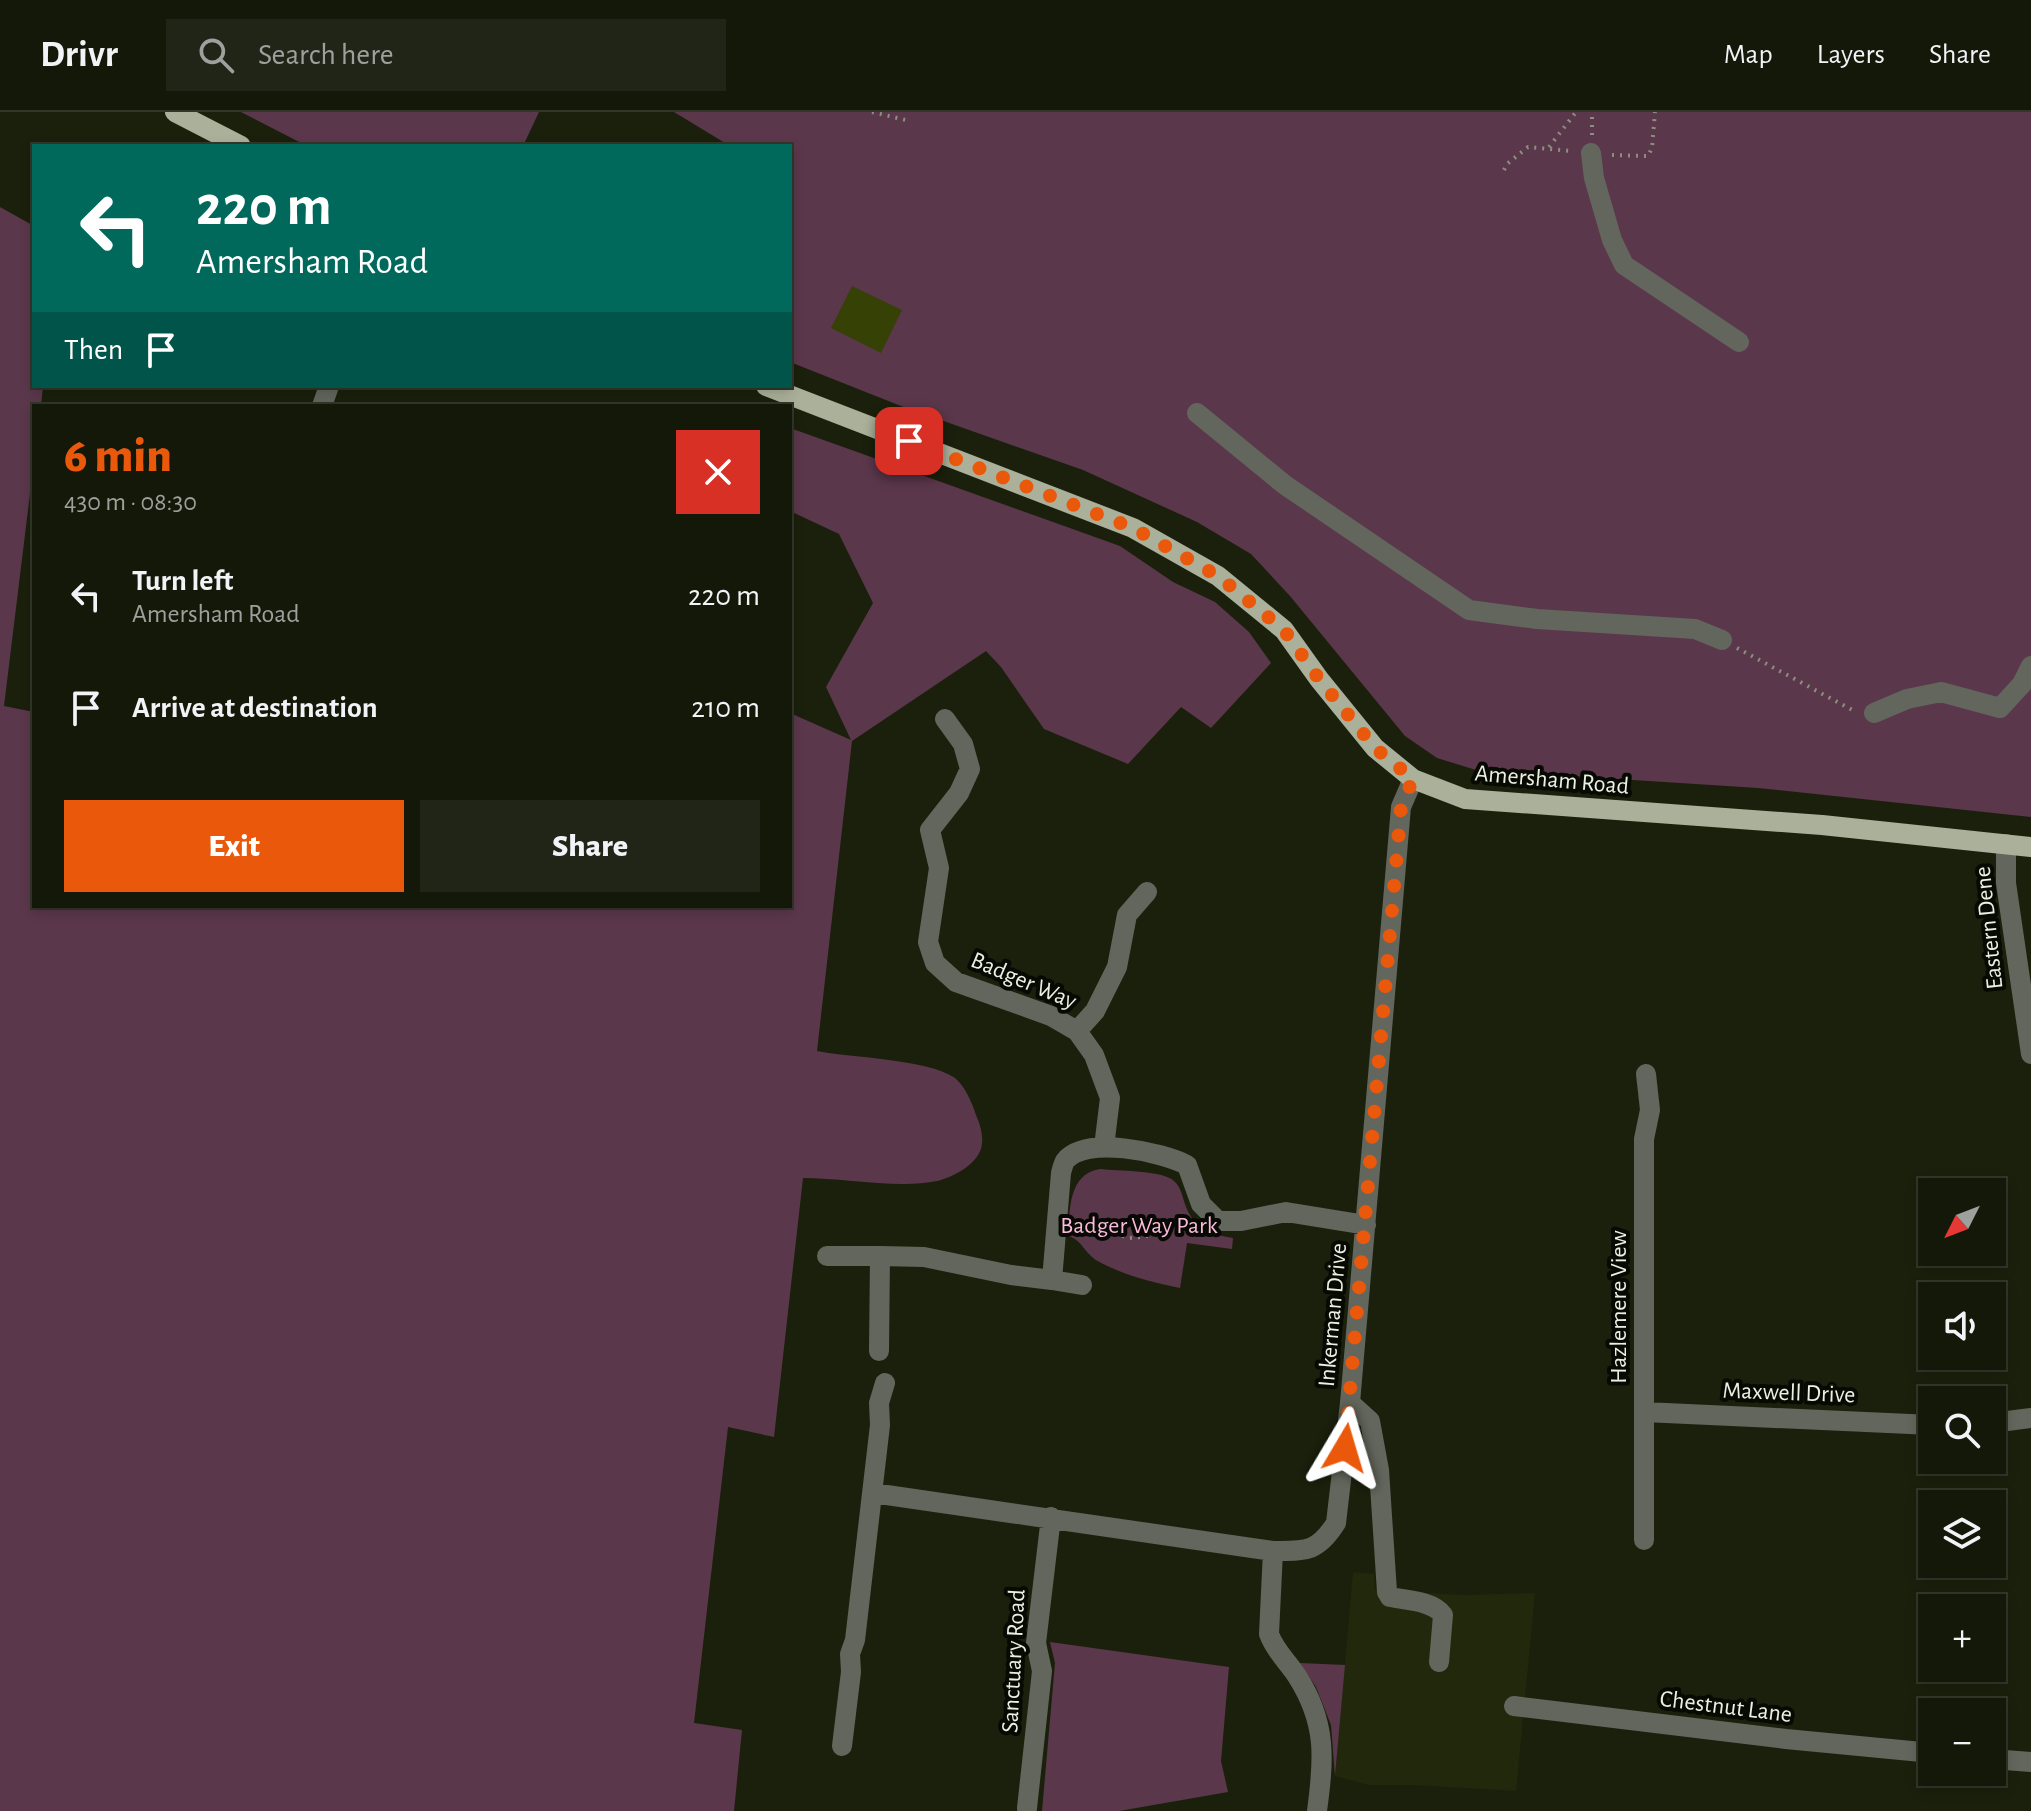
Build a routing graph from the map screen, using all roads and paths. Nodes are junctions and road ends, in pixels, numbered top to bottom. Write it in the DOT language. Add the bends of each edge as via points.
graph roads {
  1 [pos="175,112"];
  2 [pos="872,112"];
  3 [pos="1576,112"];
  4 [pos="910,121"];
  5 [pos="237,144"];
  6 [pos="1549,147"];
  7 [pos="1591,153"];
  8 [pos="1739,342"];
  9 [pos="771,388"];
  10 [pos="1197,413"];
  11 [pos="1722,640"];
  12 [pos="2031,666"];
  13 [pos="1874,713"];
  14 [pos="945,719"];
  15 [pos="1413,779"];
  16 [pos="2006,844"];
  17 [pos="2031,847"];
  18 [pos="1147,892"];
  19 [pos="1077,1031"];
  20 [pos="2031,1054"];
  21 [pos="1646,1074"];
  22 [pos="1104,1147"];
  23 [pos="1201,1204"];
  24 [pos="1366,1225"];
  25 [pos="1057,1231"];
  26 [pos="827,1256"];
  27 [pos="880,1256"];
  28 [pos="1052,1280"];
  29 [pos="1082,1285"];
  30 [pos="879,1351"];
  31 [pos="885,1383"];
  32 [pos="1350,1403"];
  33 [pos="1644,1412"];
  34 [pos="2031,1418"];
  35 [pos="2006,1421"];
  36 [pos="1918,1424"];
  37 [pos="873,1493"];
  38 [pos="1051,1517"];
  39 [pos="1644,1540"];
  40 [pos="1273,1551"];
  41 [pos="1439,1662"];
  42 [pos="1514,1706"];
  43 [pos="842,1746"];
  44 [pos="1918,1752"];
  45 [pos="2006,1760"];
  46 [pos="2031,1762"];
  47 [pos="1027,1808"];
  48 [pos="1317,1811"];
  1 -- 5 [label="main road"];
  2 -- 4 [label="path"];
  3 -- 6 [label="path"];
  7 -- 8 [label="street" via="1608,227 1624,265"];
  9 -- 15 [label="main road, Amersham Road" via="1133,528 1218,576 1284,630 1375,748"];
  10 -- 11 [label="street" via="1285,485 1469,610 1695,629"];
  11 -- 13 [label="path" via="1857,713"];
  12 -- 13 [label="street" via="2000,708 1941,692"];
  14 -- 19 [label="street, Badger Way" via="963,744 970,769 930,830 939,868 928,942 935,963 956,982 1051,1016"];
  15 -- 16 [label="main road, Amersham Road" via="1465,799"];
  15 -- 24 [label="street, Inkerman Drive" via="1401,807"];
  16 -- 17 [label="main road, Amersham Road"];
  16 -- 20 [label="street, Eastern Dene" via="2006,883"];
  18 -- 19 [label="street, Badger Way" via="1127,915 1117,967 1095,1011"];
  19 -- 22 [label="street, Badger Way" via="1094,1055 1110,1098"];
  21 -- 33 [label="street, Hazlemere View" via="1650,1110 1644,1139"];
  22 -- 23 [label="street" via="1171,1157 1187,1165"];
  22 -- 25 [label="street" via="1080,1151 1065,1161"];
  23 -- 24 [label="street" via="1218,1221 1286,1212"];
  23 -- 25 [label="path" via="1189,1218 1159,1234 1129,1238 1099,1227"];
  24 -- 32 [label="street, Inkerman Drive"];
  25 -- 28 [label="street"];
  26 -- 27 [label="street"];
  27 -- 28 [label="street" via="924,1257"];
  27 -- 30 [label="street"];
  28 -- 29 [label="street"];
  31 -- 37 [label="street"];
  32 -- 40 [label="street, Inkerman Drive" via="1336,1523 1326,1540 1309,1550"];
  32 -- 41 [label="street" via="1370,1421 1379,1470 1387,1592 1441,1610"];
  33 -- 36 [label="street, Maxwell Drive"];
  33 -- 39 [label="street, Hazlemere View"];
  34 -- 35 [label="street"];
  37 -- 38 [label="street, Inkerman Drive"];
  37 -- 43 [label="street"];
  38 -- 40 [label="street, Inkerman Drive"];
  38 -- 47 [label="street, Sanctuary Road" via="1036,1643 1042,1671"];
  40 -- 48 [label="street" via="1269,1634 1316,1712 1323,1761"];
  42 -- 44 [label="street, Chestnut Lane"];
  45 -- 46 [label="street"];
}
